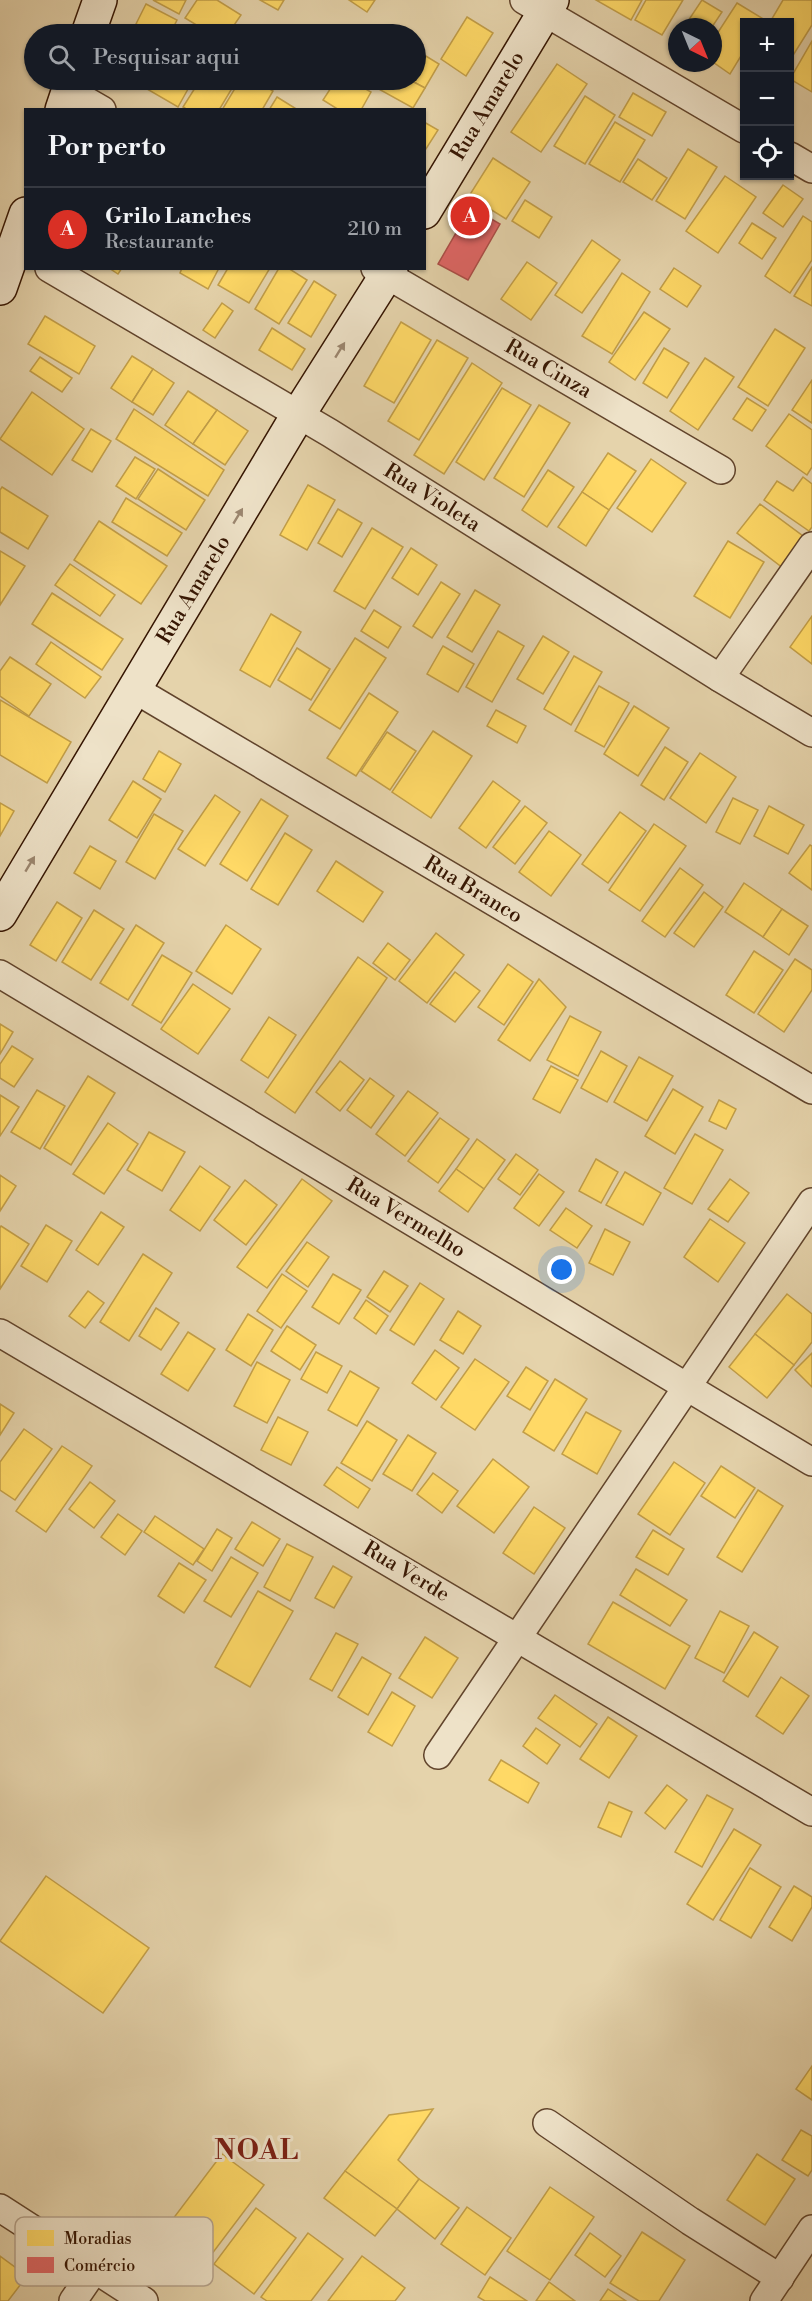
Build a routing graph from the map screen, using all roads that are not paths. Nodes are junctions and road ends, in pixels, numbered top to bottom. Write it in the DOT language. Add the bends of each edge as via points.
graph roads {
  1 [pos="100,0"];
  2 [pos="540,4"];
  3 [pos="92,24"];
  4 [pos="68,93"];
  5 [pos="98,108"];
  6 [pos="740,127"];
  7 [pos="794,159"];
  8 [pos="812,169"];
  9 [pos="426,208"];
  10 [pos="24,226"];
  11 [pos="20,251"];
  12 [pos="52,270"];
  13 [pos="384,271"];
  14 [pos="0,288"];
  15 [pos="298,415"];
  16 [pos="721,470"];
  17 [pos="812,546"];
  18 [pos="720,678"];
  19 [pos="134,689"];
  20 [pos="812,733"];
  21 [pos="0,914"];
  22 [pos="0,974"];
  23 [pos="812,1090"];
  24 [pos="812,1202"];
  25 [pos="0,1333"];
  26 [pos="687,1387"];
  27 [pos="812,1462"];
  28 [pos="517,1638"];
  29 [pos="438,1755"];
  30 [pos="812,1812"];
  31 [pos="547,2122"];
  32 [pos="0,2208"];
  33 [pos="15,2218"];
  34 [pos="812,2229"];
  35 [pos="780,2278"];
  36 [pos="83,2286"];
  37 [pos="121,2286"];
  38 [pos="73,2301"];
  39 [pos="144,2301"];
  40 [pos="764,2301"];
  1 -- 3 [label="street"];
  2 -- 6 [label="street"];
  2 -- 9 [label="street, Rua Amarelo"];
  4 -- 5 [label="street"];
  7 -- 8 [label="street"];
  10 -- 11 [label="street"];
  11 -- 14 [label="street"];
  12 -- 15 [label="street, Rua Violeta"];
  15 -- 13 [label="street, Rua Amarelo, one-way"];
  13 -- 16 [label="street, Rua Cinza"];
  15 -- 18 [label="street, Rua Violeta"];
  19 -- 15 [label="street, Rua Amarelo, one-way"];
  17 -- 18 [label="street"];
  18 -- 20 [label="street, Rua Violeta"];
  21 -- 19 [label="street, Rua Amarelo, one-way"];
  19 -- 23 [label="street, Rua Branco"];
  22 -- 26 [label="street, Rua Vermelho"];
  24 -- 26 [label="street"];
  25 -- 28 [label="street, Rua Verde"];
  26 -- 27 [label="street, Rua Vermelho"];
  26 -- 28 [label="street"];
  28 -- 29 [label="street"];
  28 -- 30 [label="street, Rua Verde"];
  31 -- 35 [label="street"];
  32 -- 33 [label="street"];
  34 -- 35 [label="street"];
  35 -- 40 [label="street"];
  36 -- 38 [label="street"];
  37 -- 39 [label="street"];
}
